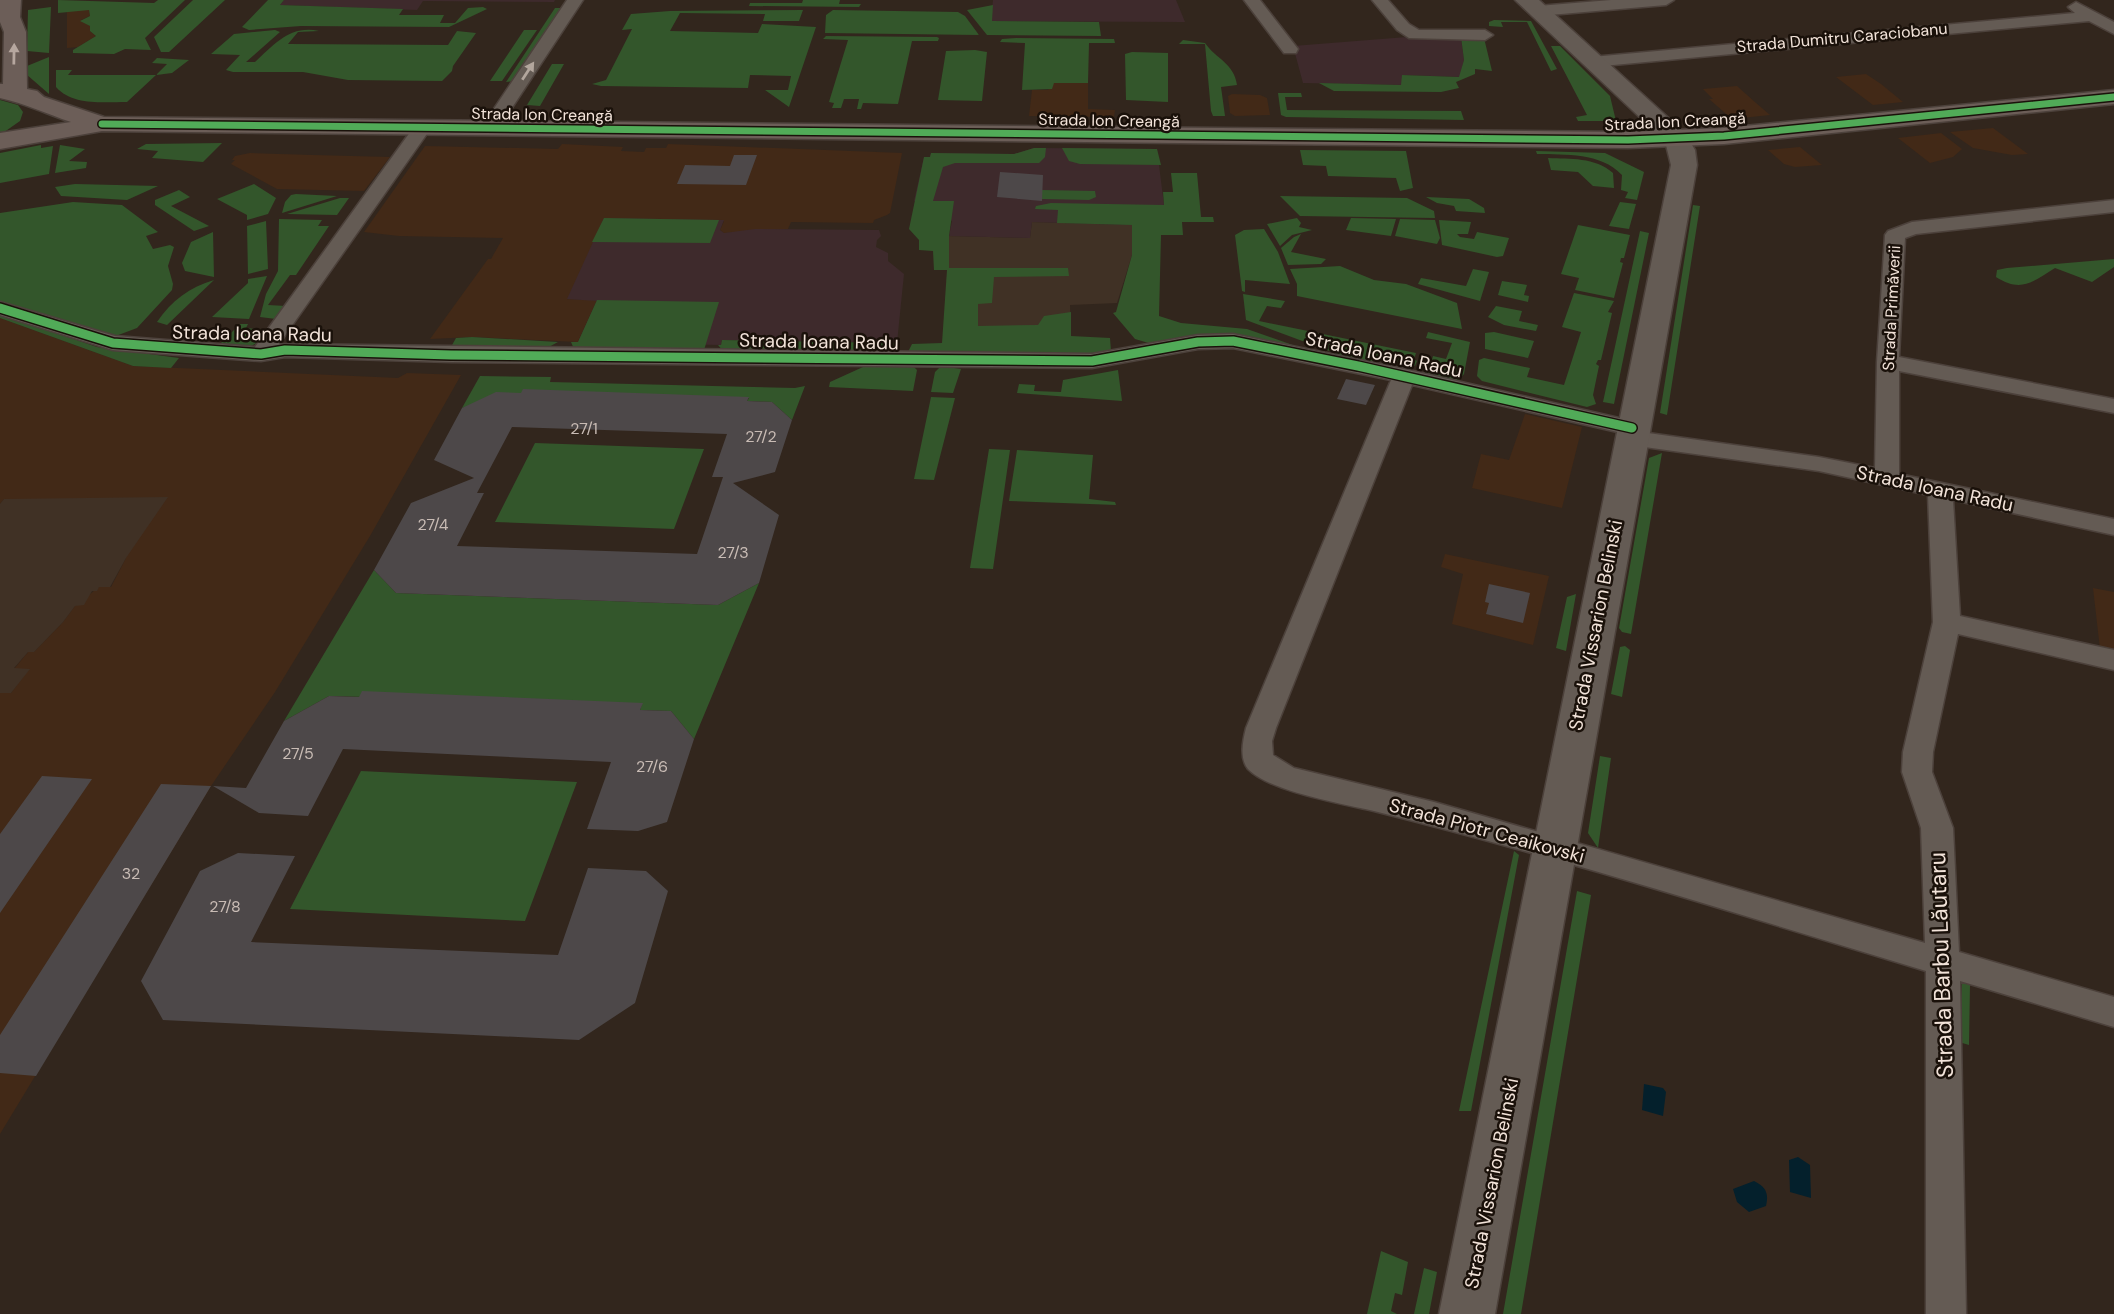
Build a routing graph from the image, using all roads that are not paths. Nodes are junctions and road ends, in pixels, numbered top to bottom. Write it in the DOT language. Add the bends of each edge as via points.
graph roads {
  1 [pos="575,0"];
  2 [pos="1252,0"];
  3 [pos="1380,0"];
  4 [pos="1666,0"];
  5 [pos="2065,0"];
  6 [pos="1532,5"];
  7 [pos="7,14"];
  8 [pos="2092,16"];
  9 [pos="2114,29"];
  10 [pos="1485,35"];
  11 [pos="1290,49"];
  12 [pos="1591,62"];
  13 [pos="17,95"];
  14 [pos="2114,97"];
  15 [pos="102,124"];
  16 [pos="422,128"];
  17 [pos="491,128"];
  18 [pos="1675,138"];
  19 [pos="0,141"];
  20 [pos="2114,206"];
  21 [pos="0,308"];
  22 [pos="261,354"];
  23 [pos="1888,362"];
  24 [pos="1404,376"];
  25 [pos="2114,407"];
  26 [pos="1631,433"];
  27 [pos="1887,477"];
  28 [pos="1940,489"];
  29 [pos="2114,527"];
  30 [pos="1947,622"];
  31 [pos="2114,660"];
  32 [pos="1554,848"];
  33 [pos="1943,962"];
  34 [pos="2114,1012"];
  35 [pos="1467,1314"];
  36 [pos="1946,1314"];
  17 -- 1 [label="street, one-way"];
  2 -- 11 [label="street"];
  3 -- 10 [label="street" via="1415,35"];
  4 -- 6 [label="street"];
  5 -- 8 [label="street"];
  6 -- 12 [label="main road"];
  13 -- 7 [label="main road, one-way" via="15,32"];
  8 -- 9 [label="street"];
  8 -- 12 [label="street, Strada Dumitru Caraciobanu"];
  12 -- 18 [label="main road"];
  13 -- 15 [label="main road, Strada Ion Creangă"];
  13 -- 19 [label="main road" via="37,112"];
  14 -- 18 [label="main road, Strada Ion Creangă"];
  15 -- 16 [label="main road, Strada Ion Creangă"];
  15 -- 19 [label="main road, Strada Ion Creangă"];
  16 -- 17 [label="main road, Strada Ion Creangă"];
  16 -- 22 [label="street"];
  17 -- 18 [label="main road, Strada Ion Creangă" via="1330,139"];
  18 -- 26 [label="main road, Strada Vissarion Belinski" via="1684,165"];
  20 -- 23 [label="street, Strada Primăverii" via="1912,228 1895,235"];
  21 -- 22 [label="street, Strada Ioana Radu" via="113,343"];
  22 -- 24 [label="street, Strada Ioana Radu" via="285,350 461,356 1092,361 1217,341 1254,344"];
  23 -- 25 [label="street"];
  23 -- 27 [label="street, Strada Primăverii"];
  24 -- 26 [label="street, Strada Ioana Radu"];
  24 -- 32 [label="street, Strada Piotr Ceaikovski" via="1261,728 1259,761 1304,783"];
  26 -- 27 [label="street, Strada Ioana Radu"];
  26 -- 32 [label="main road, Strada Vissarion Belinski"];
  27 -- 28 [label="street, Strada Ioana Radu"];
  28 -- 29 [label="street, Strada Ioana Radu"];
  28 -- 30 [label="street, Strada Barbu Lăutaru"];
  30 -- 31 [label="street"];
  30 -- 33 [label="street, Strada Barbu Lăutaru" via="1917,772 1937,828"];
  32 -- 33 [label="street, Strada Piotr Ceaikovski"];
  32 -- 35 [label="main road, Strada Vissarion Belinski"];
  33 -- 34 [label="street, Strada Piotr Ceaikovski"];
  33 -- 36 [label="street, Strada Barbu Lăutaru"];
}
